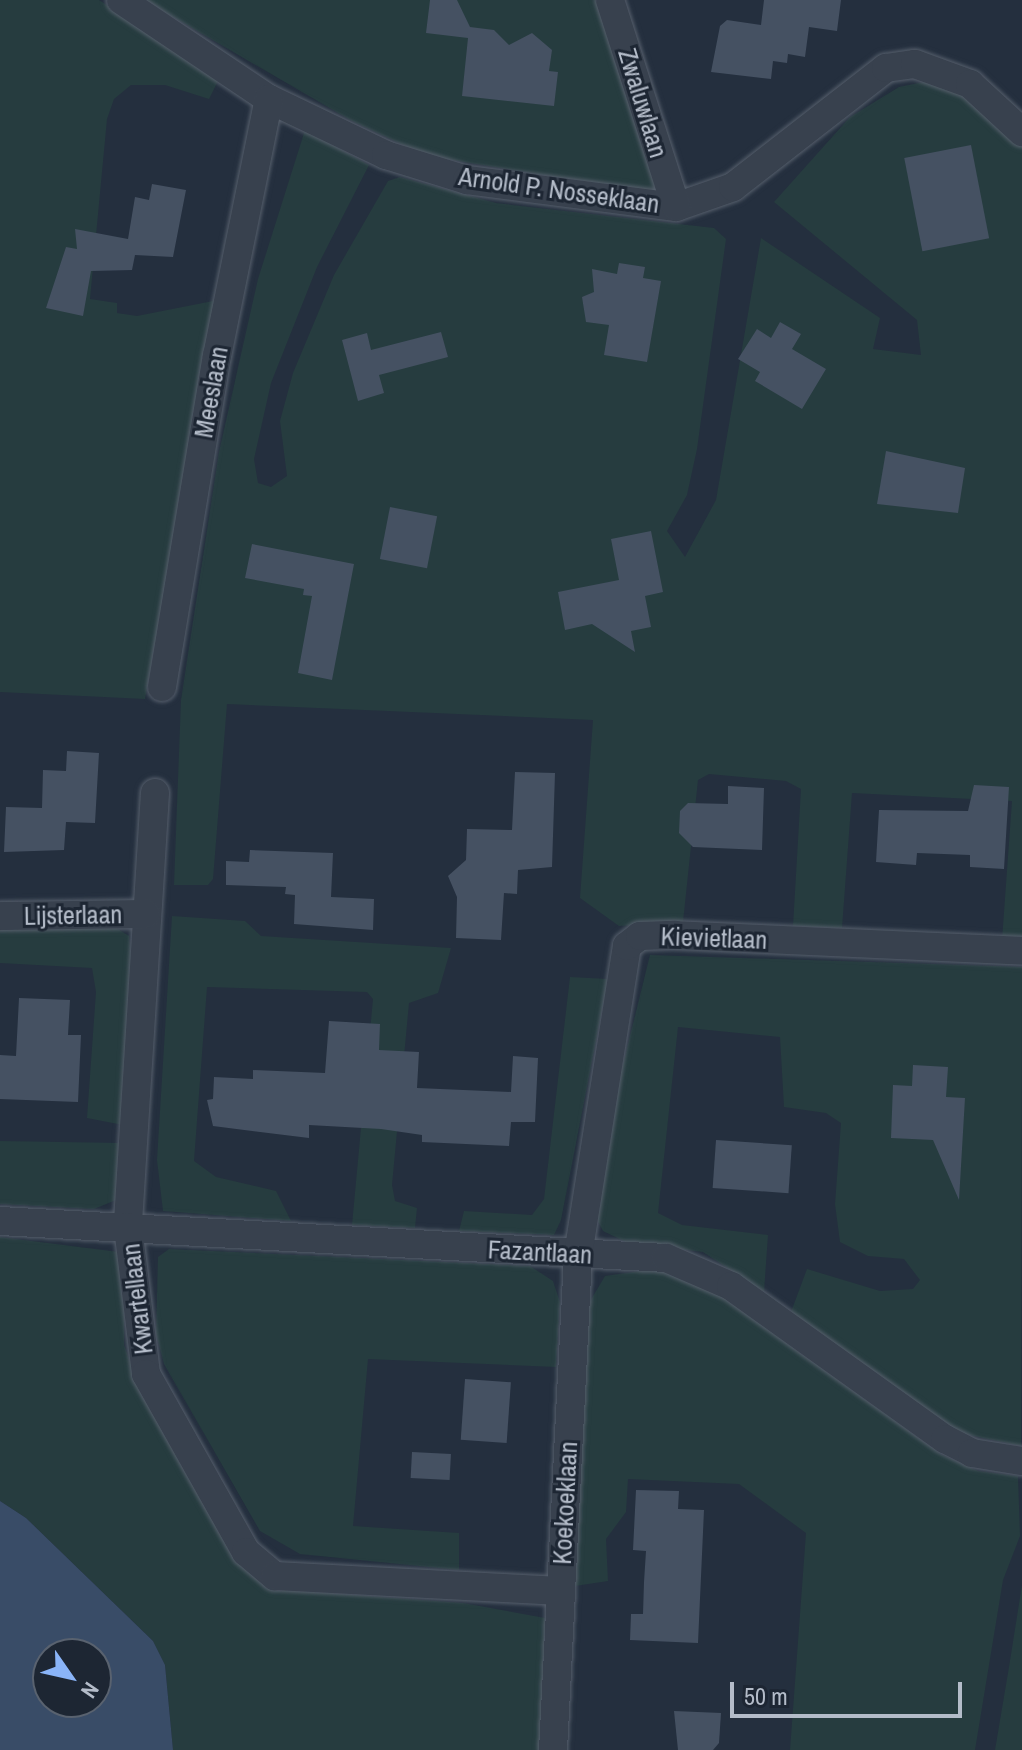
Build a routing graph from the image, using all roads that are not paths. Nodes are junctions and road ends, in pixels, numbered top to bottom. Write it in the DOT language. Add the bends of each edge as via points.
graph roads {
  1 [pos="121,0"];
  2 [pos="610,0"];
  3 [pos="269,99"];
  4 [pos="1022,132"];
  5 [pos="676,207"];
  6 [pos="162,687"];
  7 [pos="155,793"];
  8 [pos="146,914"];
  9 [pos="0,916"];
  10 [pos="1022,951"];
  11 [pos="0,1221"];
  12 [pos="128,1227"];
  13 [pos="578,1255"];
  14 [pos="1022,1461"];
  15 [pos="561,1591"];
  16 [pos="553,1750"];
  1 -- 3 [label="street, Arnold P. Nosseklaan"];
  2 -- 5 [label="street, Zwaluwlaan"];
  3 -- 5 [label="street, Arnold P. Nosseklaan" via="386,155 467,180"];
  3 -- 6 [label="street, Meeslaan" via="217,356"];
  4 -- 5 [label="street, Arnold P. Nosseklaan" via="970,84 941,70 886,68 733,187"];
  7 -- 8 [label="street, Kwartellaan"];
  8 -- 9 [label="street, Lijsterlaan"];
  8 -- 12 [label="street, Kwartellaan"];
  10 -- 13 [label="street, Kievietlaan" via="640,936 627,946"];
  11 -- 12 [label="street, Fazantlaan"];
  12 -- 13 [label="street, Fazantlaan"];
  12 -- 15 [label="street, Kwartellaan" via="135,1325 146,1374 246,1552 275,1576"];
  13 -- 14 [label="street, Fazantlaan" via="666,1258 704,1270 945,1439 972,1453"];
  13 -- 15 [label="street, Koekoeklaan"];
  15 -- 16 [label="street, Koekoeklaan"];
}
